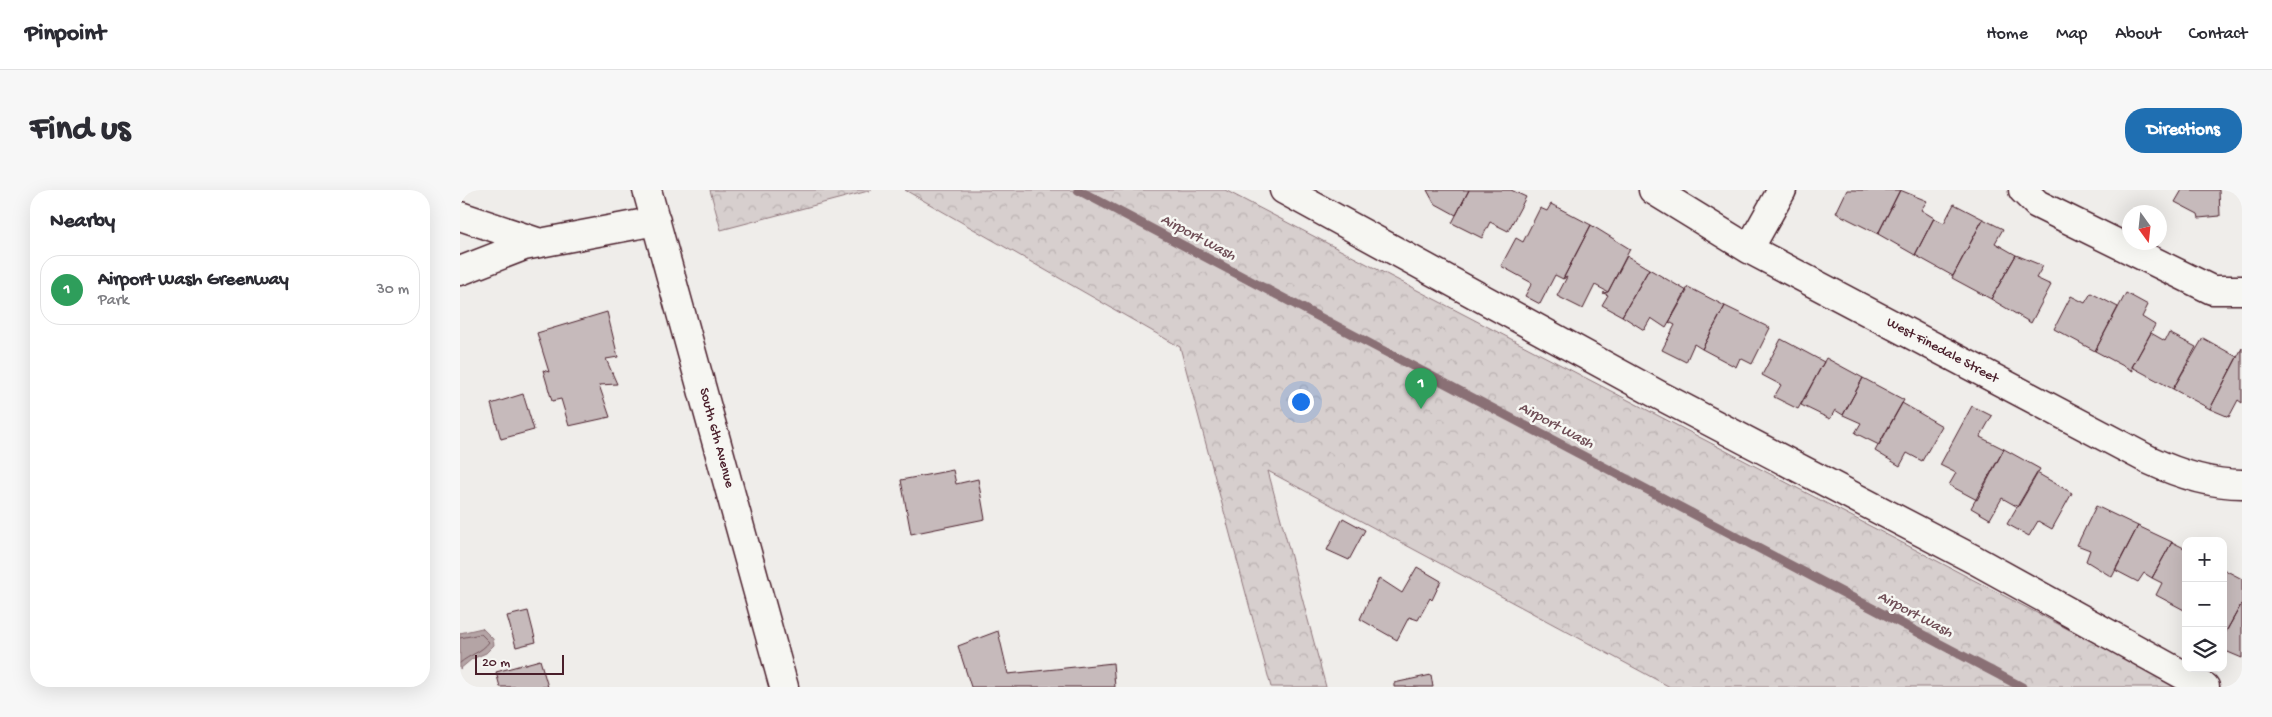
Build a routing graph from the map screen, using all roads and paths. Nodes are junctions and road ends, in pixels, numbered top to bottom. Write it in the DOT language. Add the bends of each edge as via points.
graph roads {
  1 [pos="648,190"];
  2 [pos="1284,190"];
  3 [pos="1653,190"];
  4 [pos="1782,190"];
  5 [pos="2023,190"];
  6 [pos="460,216"];
  7 [pos="656,221"];
  8 [pos="540,243"];
  9 [pos="1749,249"];
  10 [pos="460,271"];
  11 [pos="2242,290"];
  12 [pos="2242,484"];
  13 [pos="784,687"];
  14 [pos="2205,687"];
  1 -- 7 [label="street, South 6th Avenue"];
  2 -- 14 [label="street"];
  3 -- 9 [label="street, West Finedale Street"];
  4 -- 9 [label="street"];
  5 -- 11 [label="street" via="2037,204 2212,290"];
  6 -- 8 [label="street"];
  7 -- 8 [label="street"];
  7 -- 13 [label="street, South 6th Avenue"];
  8 -- 10 [label="street"];
  9 -- 12 [label="street, West Finedale Street" via="2150,460 2182,475"];
}
